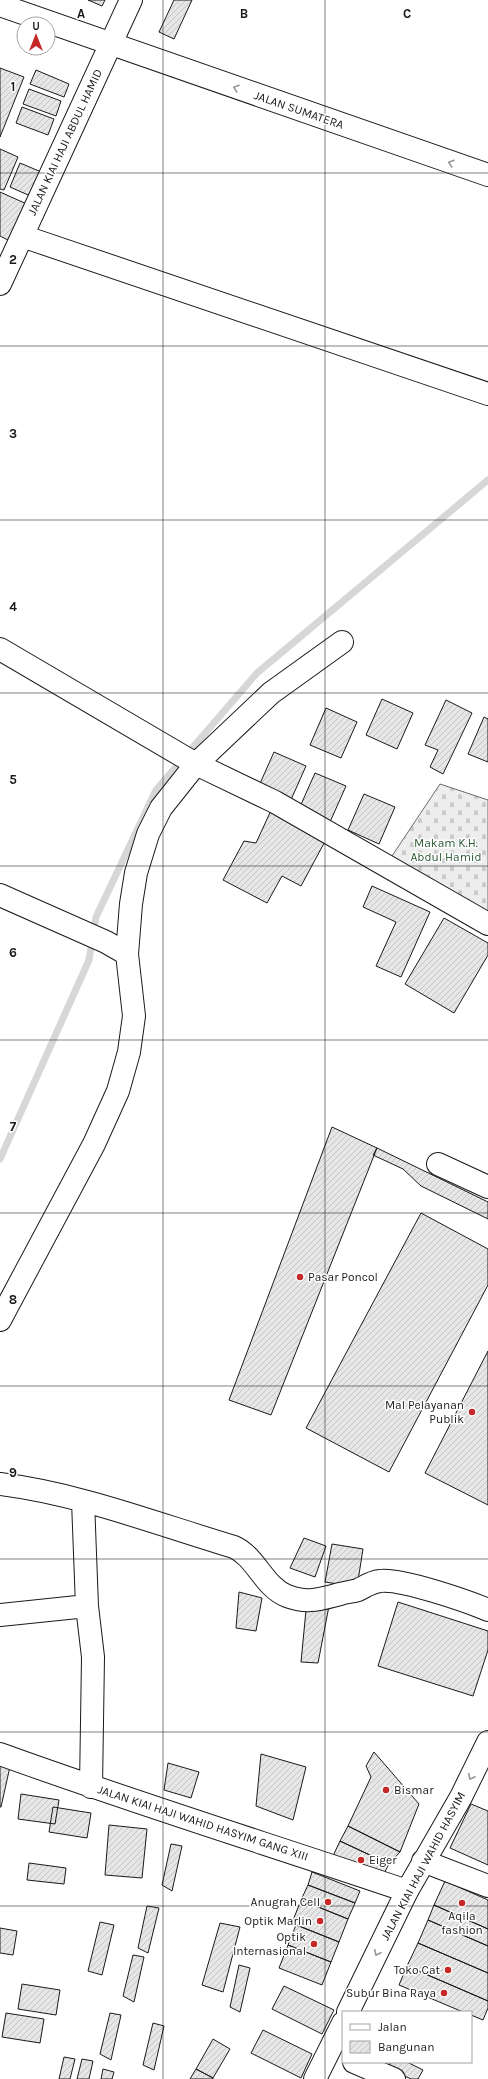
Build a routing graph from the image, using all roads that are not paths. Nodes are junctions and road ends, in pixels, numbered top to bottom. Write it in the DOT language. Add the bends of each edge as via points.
graph roads {
  1 [pos="131,0"];
  2 [pos="0,5"];
  3 [pos="110,44"];
  4 [pos="488,175"];
  5 [pos="22,236"];
  6 [pos="0,284"];
  7 [pos="488,394"];
  8 [pos="342,642"];
  9 [pos="0,649"];
  10 [pos="192,762"];
  11 [pos="0,895"];
  12 [pos="488,924"];
  13 [pos="127,954"];
  14 [pos="438,1164"];
  15 [pos="488,1188"];
  16 [pos="0,1320"];
  17 [pos="0,1484"];
  18 [pos="83,1501"];
  19 [pos="86,1606"];
  20 [pos="488,1610"];
  21 [pos="0,1615"];
  22 [pos="488,1742"];
  23 [pos="0,1754"];
  24 [pos="91,1787"];
  25 [pos="423,1861"];
  26 [pos="488,1886"];
  27 [pos="407,1890"];
  28 [pos="348,2011"];
  29 [pos="342,2027"];
  30 [pos="336,2054"];
  31 [pos="356,2063"];
  32 [pos="315,2079"];
  33 [pos="394,2079"];
  1 -- 3 [label="street, JALAN KIAI HAJI ABDUL HAMID"];
  2 -- 3 [label="street, JALAN SUMATERA"];
  4 -- 3 [label="street, JALAN SUMATERA, one-way"];
  3 -- 5 [label="street, JALAN KIAI HAJI ABDUL HAMID"];
  5 -- 6 [label="street, JALAN KIAI HAJI ABDUL HAMID"];
  5 -- 7 [label="street"];
  8 -- 10 [label="street" via="271,693"];
  9 -- 10 [label="street"];
  10 -- 12 [label="street" via="275,802"];
  10 -- 13 [label="street" via="161,808 148,834 136,873"];
  11 -- 13 [label="street" via="106,942"];
  13 -- 16 [label="street" via="134,1016 129,1052 118,1091 94,1144"];
  14 -- 15 [label="street"];
  17 -- 18 [label="street" via="33,1488"];
  18 -- 19 [label="street"];
  18 -- 20 [label="street" via="238,1549 286,1596 317,1601 358,1590 367,1583 381,1580 400,1583"];
  19 -- 21 [label="street"];
  19 -- 24 [label="street" via="93,1657"];
  22 -- 25 [label="street, JALAN KIAI HAJI WAHID HASYIM, one-way" via="461,1796"];
  23 -- 24 [label="street, JALAN KIAI HAJI WAHID HASYIM GANG XIII"];
  24 -- 27 [label="street, JALAN KIAI HAJI WAHID HASYIM GANG XIII"];
  25 -- 26 [label="street"];
  25 -- 27 [label="street, JALAN KIAI HAJI WAHID HASYIM"];
  27 -- 28 [label="street, JALAN KIAI HAJI WAHID HASYIM, one-way"];
  29 -- 30 [label="street"];
  30 -- 32 [label="street"];
  31 -- 33 [label="street"];
}
